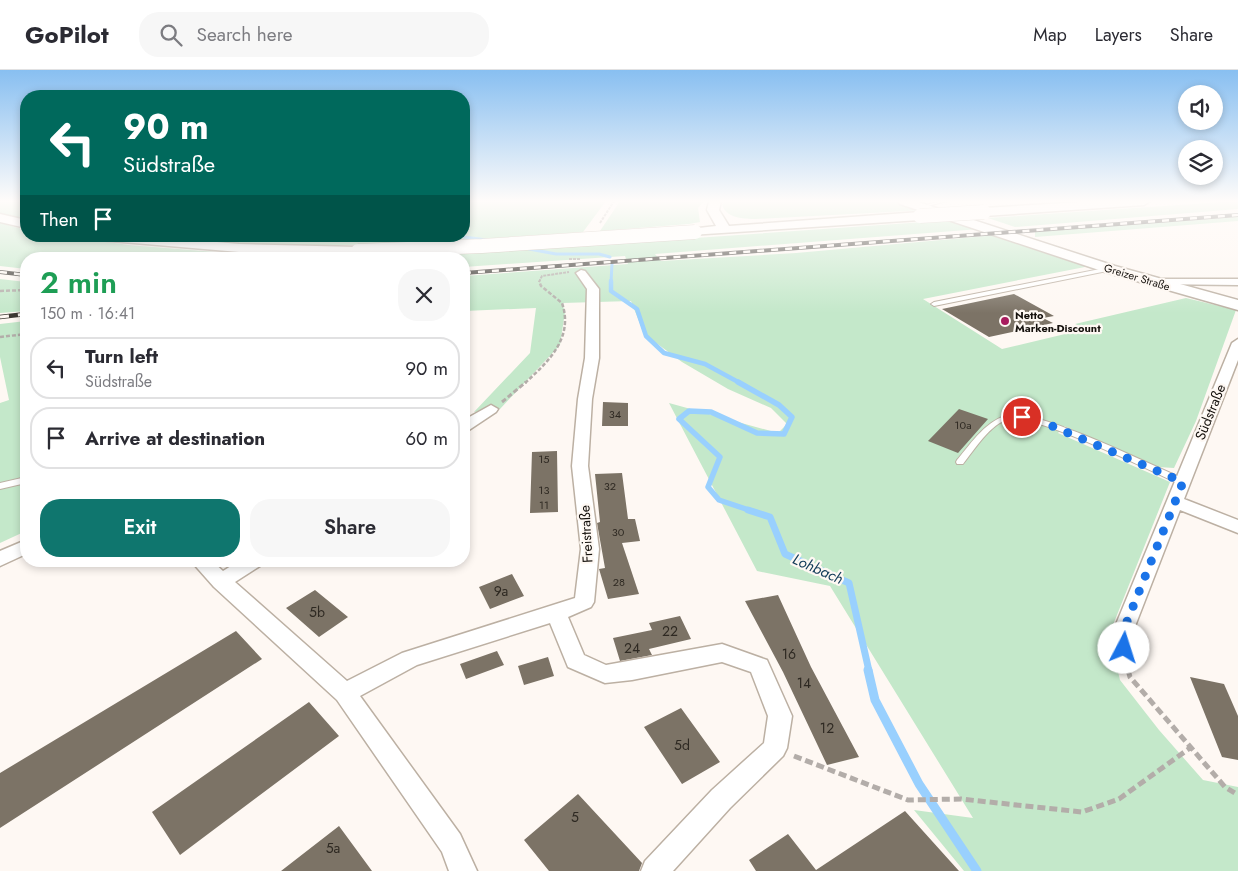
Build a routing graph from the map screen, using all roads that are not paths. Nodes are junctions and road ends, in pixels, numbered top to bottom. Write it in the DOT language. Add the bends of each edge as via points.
graph roads {
  1 [pos="598,238"];
  2 [pos="1012,238"];
  3 [pos="164,242"];
  4 [pos="1110,268"];
  5 [pos="581,273"];
  6 [pos="1154,282"];
  7 [pos="1238,282"];
  8 [pos="934,304"];
  9 [pos="1238,305"];
  10 [pos="1238,343"];
  11 [pos="491,409"];
  12 [pos="470,423"];
  13 [pos="960,462"];
  14 [pos="20,481"];
  15 [pos="1183,482"];
  16 [pos="0,486"];
  17 [pos="1175,502"];
  18 [pos="1238,527"];
  19 [pos="20,549"];
  20 [pos="0,559"];
  21 [pos="206,567"];
  22 [pos="245,567"];
  23 [pos="221,582"];
  24 [pos="556,613"];
  25 [pos="1122,634"];
  26 [pos="345,693"];
  27 [pos="463,871"];
  28 [pos="655,871"];
  1 -- 3 [label="main road, bridge" via="358,251 229,248"];
  2 -- 4 [label="main road, Greizer Straße"];
  4 -- 6 [label="main road, Greizer Straße"];
  4 -- 8 [label="lane"];
  5 -- 24 [label="street, Freistraße" via="593,289 592,358 580,466 590,550 584,602"];
  6 -- 7 [label="street"];
  6 -- 9 [label="main road, Greizer Straße"];
  10 -- 15 [label="street, Südstraße"];
  11 -- 12 [label="street"];
  13 -- 15 [label="lane" via="997,421 1012,416 1038,420"];
  14 -- 16 [label="lane"];
  15 -- 17 [label="street, Südstraße"];
  17 -- 18 [label="street"];
  17 -- 25 [label="street, Südstraße"];
  19 -- 20 [label="street"];
  21 -- 23 [label="street"];
  22 -- 23 [label="street"];
  23 -- 26 [label="street"];
  24 -- 26 [label="street, Freistraße" via="410,658"];
  24 -- 28 [label="street" via="576,661 605,674 722,653 759,666 780,716 774,748 721,799"];
  26 -- 27 [label="street" via="452,843"];
}
